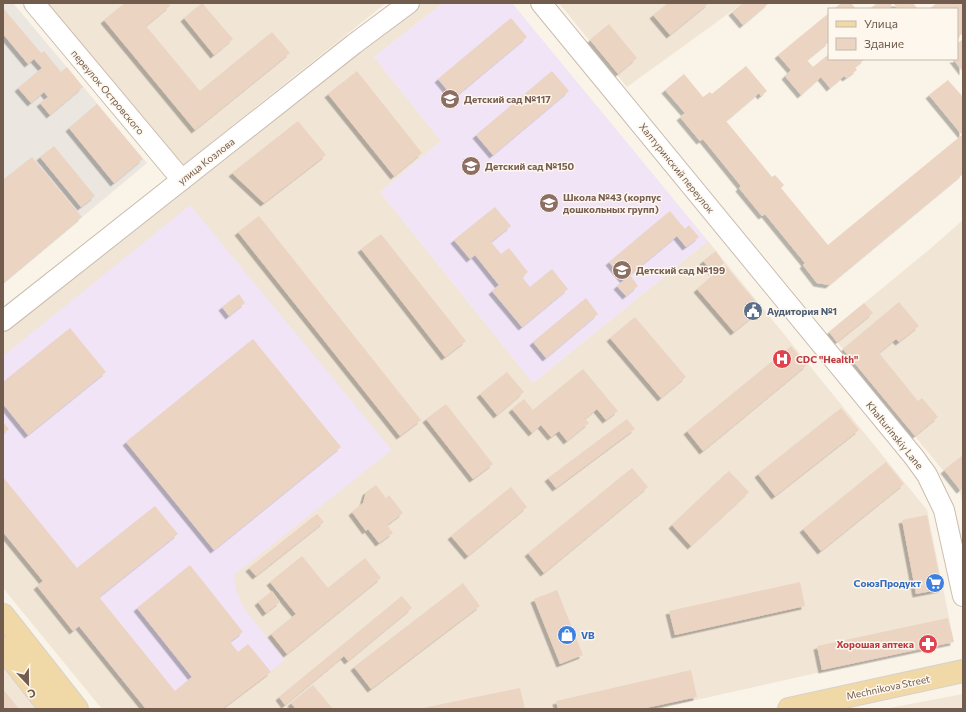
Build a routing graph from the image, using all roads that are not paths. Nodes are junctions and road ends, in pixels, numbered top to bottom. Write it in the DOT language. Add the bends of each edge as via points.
graph roads {
  1 [pos="34,3"];
  2 [pos="409,3"];
  3 [pos="541,3"];
  4 [pos="182,180"];
  5 [pos="3,321"];
  6 [pos="963,596"];
  7 [pos="3,615"];
  8 [pos="3,648"];
  9 [pos="963,671"];
  10 [pos="51,709"];
  11 [pos="77,709"];
  12 [pos="790,709"];
  1 -- 4 [label="street, переулок Островского"];
  2 -- 4 [label="street, улица Козлова"];
  3 -- 6 [label="street, Khalturinskiy Lane" via="927,475 944,510"];
  4 -- 5 [label="street, улица Козлова"];
  7 -- 11 [label="main road"];
  8 -- 10 [label="main road"];
  9 -- 12 [label="main road, Mechnikova Street"];
}
